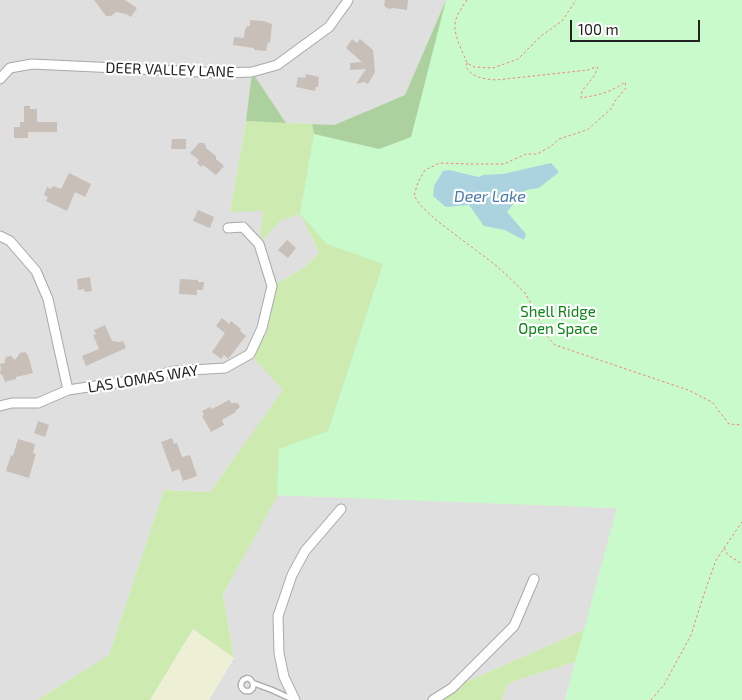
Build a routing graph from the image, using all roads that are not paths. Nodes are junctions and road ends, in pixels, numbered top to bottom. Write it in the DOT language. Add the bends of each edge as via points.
graph roads {
  1 [pos="348,0"];
  2 [pos="0,79"];
  3 [pos="228,228"];
  4 [pos="0,236"];
  5 [pos="68,390"];
  6 [pos="0,406"];
  7 [pos="341,509"];
  8 [pos="534,579"];
  9 [pos="253,683"];
  10 [pos="294,700"];
  11 [pos="433,700"];
  1 -- 2 [label="street, DEER VALLEY LANE" via="329,27 277,65 252,72 32,64 10,68"];
  3 -- 5 [label="street, LAS LOMAS WAY" via="243,227 258,244 272,286 262,328 250,354 225,368 176,371"];
  4 -- 5 [label="street" via="10,242 36,271 48,300"];
  5 -- 6 [label="street, LAS LOMAS WAY" via="38,403"];
  7 -- 10 [label="street" via="306,551 292,575 278,616 284,677"];
  8 -- 11 [label="street" via="514,626 452,688"];
  9 -- 10 [label="lane"];
}
